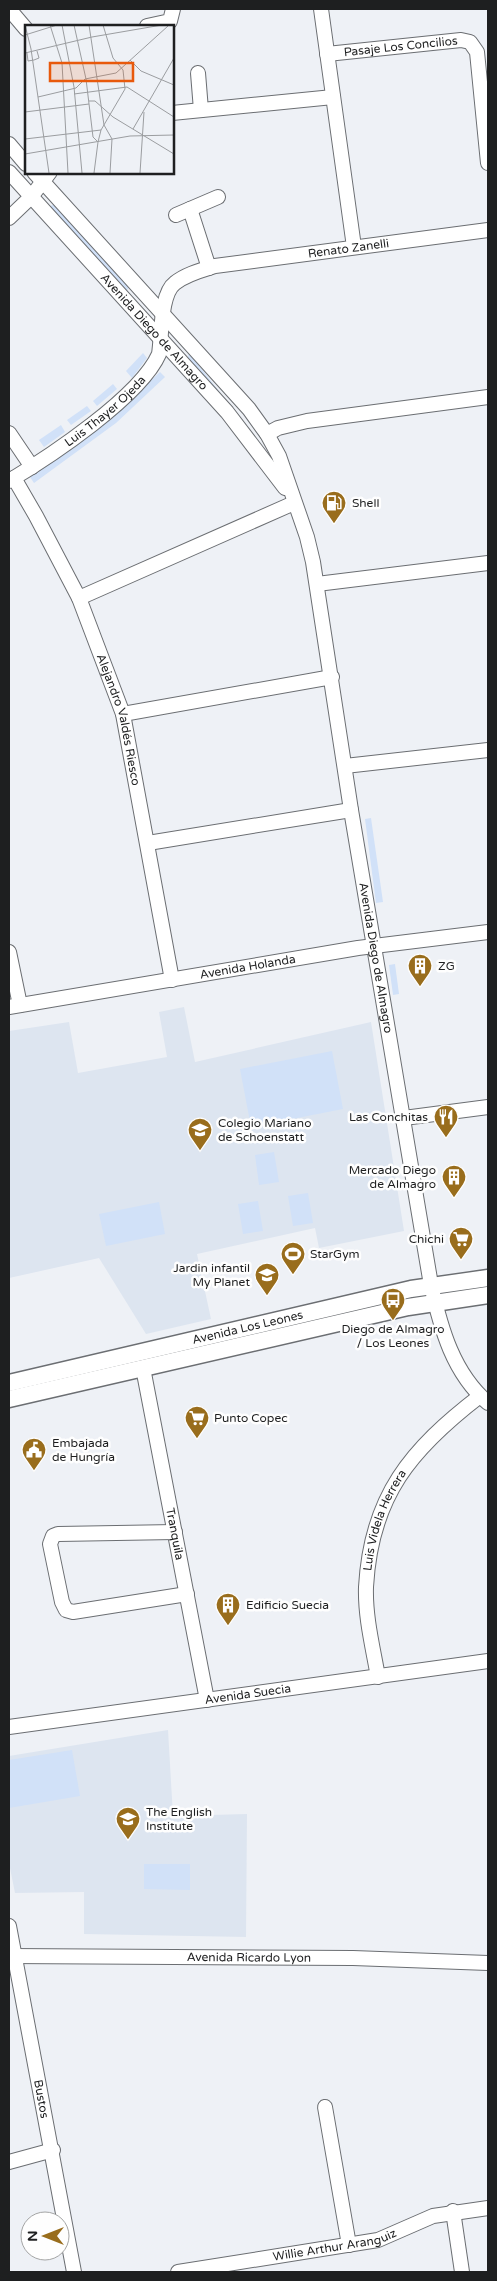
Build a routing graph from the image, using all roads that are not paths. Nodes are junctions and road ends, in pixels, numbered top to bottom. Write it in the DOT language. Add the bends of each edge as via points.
graph roads {
  1 [pos="9,9"];
  2 [pos="173,9"];
  3 [pos="321,9"];
  4 [pos="152,25"];
  5 [pos="25,28"];
  6 [pos="327,54"];
  7 [pos="198,73"];
  8 [pos="334,97"];
  9 [pos="201,110"];
  10 [pos="174,113"];
  11 [pos="9,144"];
  12 [pos="25,163"];
  13 [pos="488,163"];
  14 [pos="9,172"];
  15 [pos="42,175"];
  16 [pos="31,197"];
  17 [pos="218,198"];
  18 [pos="190,209"];
  19 [pos="176,215"];
  20 [pos="9,218"];
  21 [pos="488,230"];
  22 [pos="354,247"];
  23 [pos="209,268"];
  24 [pos="171,287"];
  25 [pos="141,289"];
  26 [pos="164,314"];
  27 [pos="162,338"];
  28 [pos="488,397"];
  29 [pos="9,433"];
  30 [pos="267,434"];
  31 [pos="32,467"];
  32 [pos="11,479"];
  33 [pos="293,501"];
  34 [pos="488,563"];
  35 [pos="317,584"];
  36 [pos="79,598"];
  37 [pos="332,677"];
  38 [pos="123,714"];
  39 [pos="488,750"];
  40 [pos="345,766"];
  41 [pos="351,810"];
  42 [pos="148,843"];
  43 [pos="488,932"];
  44 [pos="374,946"];
  45 [pos="9,952"];
  46 [pos="172,980"];
  47 [pos="14,1006"];
  48 [pos="488,1107"];
  49 [pos="404,1118"];
  50 [pos="488,1278"];
  51 [pos="431,1286"];
  52 [pos="488,1295"];
  53 [pos="435,1302"];
  54 [pos="143,1368"];
  55 [pos="9,1383"];
  56 [pos="9,1399"];
  57 [pos="484,1399"];
  58 [pos="175,1532"];
  59 [pos="187,1594"];
  60 [pos="488,1661"];
  61 [pos="378,1677"];
  62 [pos="208,1700"];
  63 [pos="9,1728"];
  64 [pos="9,1926"];
  65 [pos="12,1955"];
  66 [pos="488,1963"];
  67 [pos="325,2107"];
  68 [pos="52,2150"];
  69 [pos="9,2162"];
  70 [pos="488,2208"];
  71 [pos="453,2211"];
  72 [pos="349,2245"];
  73 [pos="74,2272"];
  74 [pos="178,2272"];
  75 [pos="462,2272"];
  1 -- 5 [label="street"];
  2 -- 4 [label="street" via="170,21"];
  3 -- 6 [label="street"];
  6 -- 8 [label="street"];
  6 -- 13 [label="street, Pasaje Los Concilios" via="461,40 470,42 477,52"];
  7 -- 9 [label="street"];
  8 -- 9 [label="street"];
  8 -- 22 [label="street"];
  9 -- 10 [label="street"];
  11 -- 12 [label="street"];
  14 -- 16 [label="street, Avenida Diego de Almagro"];
  15 -- 16 [label="street"];
  15 -- 25 [label="street, Avenida Diego de Almagro"];
  16 -- 20 [label="street"];
  16 -- 27 [label="street, Avenida Diego de Almagro"];
  17 -- 18 [label="street"];
  18 -- 19 [label="street"];
  18 -- 23 [label="street"];
  21 -- 22 [label="street, Renato Zanelli"];
  22 -- 23 [label="street, Renato Zanelli"];
  23 -- 24 [label="street, Renato Zanelli" via="183,278"];
  24 -- 25 [label="street" via="153,292"];
  24 -- 26 [label="street"];
  25 -- 26 [label="street, Avenida Diego de Almagro"];
  26 -- 27 [label="street, Luis Thayer Ojeda"];
  26 -- 30 [label="street, Avenida Diego de Almagro" via="249,409"];
  27 -- 31 [label="street, Luis Thayer Ojeda" via="155,362 138,383 89,426"];
  27 -- 33 [label="street, Avenida Diego de Almagro" via="227,412"];
  28 -- 30 [label="street" via="307,421"];
  29 -- 31 [label="street"];
  30 -- 33 [label="street, Avenida Diego de Almagro" via="279,456"];
  31 -- 32 [label="street, Luis Thayer Ojeda"];
  32 -- 36 [label="street, Alejandro Valdés Riesco"];
  33 -- 35 [label="street, Avenida Diego de Almagro" via="307,538"];
  33 -- 36 [label="street"];
  34 -- 35 [label="street"];
  35 -- 37 [label="street, Avenida Diego de Almagro"];
  36 -- 38 [label="street, Alejandro Valdés Riesco"];
  37 -- 38 [label="street"];
  37 -- 40 [label="street, Avenida Diego de Almagro"];
  38 -- 42 [label="street, Alejandro Valdés Riesco"];
  39 -- 40 [label="street"];
  40 -- 41 [label="street, Avenida Diego de Almagro"];
  41 -- 42 [label="street"];
  41 -- 44 [label="street, Avenida Diego de Almagro"];
  42 -- 46 [label="street, Alejandro Valdés Riesco"];
  43 -- 44 [label="street, Avenida Holanda"];
  44 -- 46 [label="street, Avenida Holanda"];
  44 -- 49 [label="street, Avenida Diego de Almagro"];
  45 -- 47 [label="street"];
  46 -- 47 [label="street, Avenida Holanda"];
  48 -- 49 [label="street"];
  49 -- 51 [label="street, Avenida Diego de Almagro"];
  50 -- 51 [label="main road, Avenida Los Leones"];
  51 -- 53 [label="street, Avenida Diego de Almagro"];
  51 -- 55 [label="main road, Avenida Los Leones"];
  52 -- 53 [label="main road, Avenida Los Leones"];
  53 -- 54 [label="main road, Avenida Los Leones"];
  53 -- 57 [label="street, Avenida Diego de Almagro" via="440,1326 451,1352 464,1376"];
  54 -- 56 [label="main road, Avenida Los Leones"];
  54 -- 58 [label="street, Tranquila"];
  57 -- 61 [label="street, Luis Videla Herrera" via="431,1437 405,1466 386,1500 373,1534 366,1588"];
  58 -- 59 [label="street, Tranquila"];
  58 -- 59 [label="street" via="58,1534 53,1536 50,1544 66,1610 73,1612"];
  59 -- 62 [label="street, Tranquila"];
  60 -- 61 [label="street, Avenida Suecia"];
  61 -- 62 [label="street, Avenida Suecia"];
  62 -- 63 [label="street, Avenida Suecia"];
  64 -- 65 [label="street, Bustos"];
  65 -- 66 [label="street, Avenida Ricardo Lyon" via="353,1958"];
  65 -- 68 [label="street, Bustos"];
  67 -- 72 [label="street"];
  68 -- 69 [label="street"];
  68 -- 73 [label="street, Bustos"];
  70 -- 71 [label="street, Willie Arthur Aranguiz"];
  71 -- 72 [label="street, Willie Arthur Aranguiz" via="433,2216 389,2237"];
  71 -- 75 [label="street"];
  72 -- 74 [label="street, Willie Arthur Aranguiz"];
}
